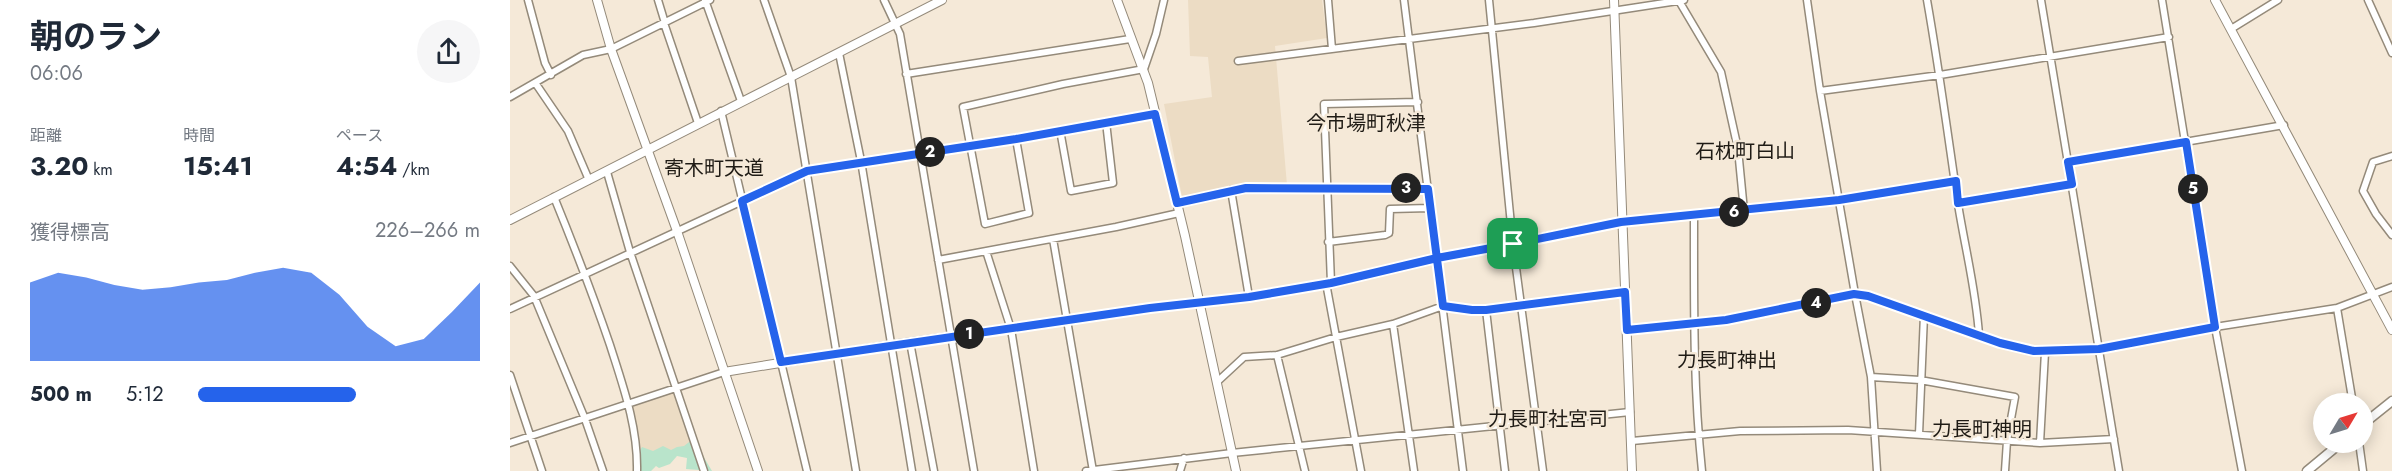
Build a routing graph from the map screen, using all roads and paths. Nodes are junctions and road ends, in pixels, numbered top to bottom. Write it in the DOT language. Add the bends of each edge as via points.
graph roads {
  1 [pos="528,0"];
  2 [pos="597,0"];
  3 [pos="658,0"];
  4 [pos="764,0"];
  5 [pos="884,0"];
  6 [pos="942,0"];
  7 [pos="1117,0"];
  8 [pos="1164,0"];
  9 [pos="1328,0"];
  10 [pos="1404,0"];
  11 [pos="1488,0"];
  12 [pos="1614,0"];
  13 [pos="1807,0"];
  14 [pos="1927,0"];
  15 [pos="2041,0"];
  16 [pos="2162,0"];
  17 [pos="2215,0"];
  18 [pos="2278,0"];
  19 [pos="2368,0"];
  20 [pos="707,1"];
  21 [pos="1682,1"];
  22 [pos="1615,11"];
  23 [pos="664,23"];
  24 [pos="896,23"];
  25 [pos="1491,28"];
  26 [pos="2230,29"];
  27 [pos="2169,37"];
  28 [pos="1130,39"];
  29 [pos="1410,39"];
  30 [pos="611,49"];
  31 [pos="1332,49"];
  32 [pos="2392,52"];
  33 [pos="839,53"];
  34 [pos="2051,57"];
  35 [pos="1238,61"];
  36 [pos="1144,69"];
  37 [pos="906,74"];
  38 [pos="551,75"];
  39 [pos="1940,75"];
  40 [pos="791,77"];
  41 [pos="536,84"];
  42 [pos="1820,91"];
  43 [pos="510,98"];
  44 [pos="741,101"];
  45 [pos="1418,102"];
  46 [pos="721,111"];
  47 [pos="1155,114"];
  48 [pos="1106,122"];
  49 [pos="698,123"];
  50 [pos="2284,125"];
  51 [pos="1060,130"];
  52 [pos="1016,139"];
  53 [pos="2186,142"];
  54 [pos="972,146"];
  55 [pos="647,149"];
  56 [pos="920,154"];
  57 [pos="2392,156"];
  58 [pos="861,162"];
  59 [pos="2068,162"];
  60 [pos="807,171"];
  61 [pos="607,172"];
  62 [pos="589,180"];
  63 [pos="1956,181"];
  64 [pos="2072,184"];
  65 [pos="1326,187"];
  66 [pos="1428,189"];
  67 [pos="1231,190"];
  68 [pos="554,197"];
  69 [pos="1839,200"];
  70 [pos="742,201"];
  71 [pos="1177,203"];
  72 [pos="1958,203"];
  73 [pos="1430,208"];
  74 [pos="1744,211"];
  75 [pos="1179,213"];
  76 [pos="1694,215"];
  77 [pos="510,220"];
  78 [pos="1621,222"];
  79 [pos="677,231"];
  80 [pos="2392,235"];
  81 [pos="1053,239"];
  82 [pos="1328,242"];
  83 [pos="1513,244"];
  84 [pos="986,251"];
  85 [pos="630,252"];
  86 [pos="1437,258"];
  87 [pos="938,260"];
  88 [pos="510,266"];
  89 [pos="586,273"];
  90 [pos="1328,283"];
  91 [pos="2392,287"];
  92 [pos="1625,292"];
  93 [pos="1854,294"];
  94 [pos="534,296"];
  95 [pos="2374,296"];
  96 [pos="1249,297"];
  97 [pos="1199,302"];
  98 [pos="1443,306"];
  99 [pos="1521,306"];
  100 [pos="2337,308"];
  101 [pos="510,309"];
  102 [pos="1486,310"];
  103 [pos="1924,315"];
  104 [pos="1066,320"];
  105 [pos="1393,324"];
  106 [pos="1694,324"];
  107 [pos="2215,327"];
  108 [pos="1011,329"];
  109 [pos="1627,330"];
  110 [pos="2392,330"];
  111 [pos="1979,335"];
  112 [pos="952,337"];
  113 [pos="1336,337"];
  114 [pos="910,342"];
  115 [pos="891,345"];
  116 [pos="2099,349"];
  117 [pos="2044,352"];
  118 [pos="837,354"];
  119 [pos="1278,355"];
  120 [pos="781,362"];
  121 [pos="724,372"];
  122 [pos="510,375"];
  123 [pos="1872,377"];
  124 [pos="1920,380"];
  125 [pos="1217,382"];
  126 [pos="676,388"];
  127 [pos="2351,393"];
  128 [pos="2392,400"];
  129 [pos="629,404"];
  130 [pos="1630,412"];
  131 [pos="2373,416"];
  132 [pos="585,419"];
  133 [pos="1536,422"];
  134 [pos="1500,426"];
  135 [pos="1457,430"];
  136 [pos="1874,431"];
  137 [pos="1410,434"];
  138 [pos="1919,434"];
  139 [pos="530,436"];
  140 [pos="1698,436"];
  141 [pos="2115,439"];
  142 [pos="1356,440"];
  143 [pos="1632,441"];
  144 [pos="2007,441"];
  145 [pos="510,443"];
  146 [pos="2040,443"];
  147 [pos="1299,446"];
  148 [pos="1232,453"];
  149 [pos="2329,453"];
  150 [pos="2361,453"];
  151 [pos="1184,458"];
  152 [pos="542,471"];
  153 [pos="603,471"];
  154 [pos="637,471"];
  155 [pos="704,471"];
  156 [pos="758,471"];
  157 [pos="807,471"];
  158 [pos="856,471"];
  159 [pos="912,471"];
  160 [pos="934,471"];
  161 [pos="974,471"];
  162 [pos="1034,471"];
  163 [pos="1090,471"];
  164 [pos="1180,471"];
  165 [pos="1236,471"];
  166 [pos="1305,471"];
  167 [pos="1361,471"];
  168 [pos="1414,471"];
  169 [pos="1463,471"];
  170 [pos="1505,471"];
  171 [pos="1543,471"];
  172 [pos="1632,471"];
  173 [pos="1702,471"];
  174 [pos="1877,471"];
  175 [pos="2005,471"];
  176 [pos="2120,471"];
  177 [pos="2242,471"];
  178 [pos="2307,471"];
  179 [pos="2363,471"];
  1 -- 38 [label="street"];
  2 -- 30 [label="street"];
  3 -- 23 [label="street"];
  4 -- 40 [label="street"];
  5 -- 24 [label="street"];
  6 -- 24 [label="street"];
  7 -- 28 [label="street"];
  8 -- 36 [label="street"];
  9 -- 31 [label="street"];
  10 -- 29 [label="street"];
  11 -- 25 [label="street"];
  12 -- 22 [label="street"];
  13 -- 42 [label="street"];
  14 -- 39 [label="street"];
  15 -- 34 [label="street"];
  16 -- 27 [label="street"];
  17 -- 26 [label="street"];
  18 -- 26 [label="street"];
  19 -- 32 [label="street"];
  20 -- 23 [label="street"];
  20 -- 44 [label="street"];
  21 -- 22 [label="street"];
  21 -- 74 [label="street" via="1721,72 1737,149"];
  22 -- 25 [label="street"];
  22 -- 78 [label="street"];
  23 -- 30 [label="street"];
  23 -- 49 [label="street"];
  24 -- 33 [label="street"];
  24 -- 37 [label="street"];
  25 -- 29 [label="street"];
  25 -- 83 [label="street"];
  26 -- 50 [label="street"];
  27 -- 34 [label="street"];
  27 -- 53 [label="street"];
  28 -- 36 [label="street"];
  28 -- 37 [label="street"];
  29 -- 31 [label="street"];
  29 -- 45 [label="street"];
  30 -- 38 [label="street" via="583,55"];
  30 -- 55 [label="street"];
  31 -- 35 [label="street"];
  33 -- 40 [label="street"];
  33 -- 58 [label="street"];
  34 -- 39 [label="street"];
  34 -- 59 [label="street"];
  36 -- 47 [label="street"];
  36 -- 54 [label="street" via="963,107"];
  37 -- 56 [label="street"];
  38 -- 41 [label="street"];
  39 -- 42 [label="street"];
  39 -- 63 [label="street"];
  40 -- 44 [label="street"];
  40 -- 60 [label="street"];
  41 -- 43 [label="street"];
  41 -- 62 [label="street" via="568,131"];
  42 -- 69 [label="street"];
  44 -- 46 [label="street"];
  45 -- 65 [label="street" via="1324,104"];
  45 -- 66 [label="street"];
  46 -- 49 [label="street"];
  46 -- 70 [label="street"];
  47 -- 48 [label="street"];
  47 -- 71 [label="street"];
  48 -- 51 [label="street"];
  48 -- 51 [label="street" via="1113,183 1071,191"];
  49 -- 55 [label="street"];
  50 -- 53 [label="street"];
  50 -- 95 [label="street"];
  51 -- 52 [label="street"];
  52 -- 54 [label="street"];
  52 -- 54 [label="street" via="1029,213 985,224"];
  53 -- 59 [label="street"];
  53 -- 107 [label="street"];
  54 -- 56 [label="street"];
  55 -- 61 [label="street"];
  55 -- 79 [label="street"];
  56 -- 58 [label="street"];
  56 -- 87 [label="street"];
  57 -- 80 [label="street" via="2373,162 2364,191"];
  58 -- 60 [label="street"];
  58 -- 115 [label="street"];
  59 -- 64 [label="street"];
  60 -- 70 [label="street"];
  60 -- 118 [label="street"];
  61 -- 62 [label="street"];
  61 -- 85 [label="street"];
  62 -- 68 [label="street"];
  63 -- 69 [label="street"];
  63 -- 72 [label="street"];
  64 -- 72 [label="street"];
  64 -- 116 [label="street"];
  65 -- 66 [label="street"];
  65 -- 67 [label="street"];
  65 -- 82 [label="street"];
  66 -- 73 [label="street"];
  67 -- 71 [label="street"];
  67 -- 96 [label="street"];
  68 -- 77 [label="street"];
  68 -- 89 [label="street"];
  69 -- 74 [label="street"];
  69 -- 93 [label="street"];
  70 -- 79 [label="street"];
  70 -- 120 [label="street"];
  71 -- 75 [label="street"];
  72 -- 111 [label="street" via="1977,302"];
  73 -- 82 [label="street" via="1390,209 1389,232 1385,235"];
  73 -- 86 [label="street"];
  74 -- 76 [label="street"];
  75 -- 81 [label="street"];
  75 -- 97 [label="street"];
  76 -- 78 [label="street"];
  76 -- 106 [label="street"];
  78 -- 83 [label="street"];
  78 -- 92 [label="street"];
  79 -- 85 [label="street"];
  79 -- 121 [label="street"];
  81 -- 84 [label="street"];
  81 -- 104 [label="street"];
  82 -- 90 [label="street"];
  83 -- 86 [label="street"];
  83 -- 99 [label="street"];
  84 -- 87 [label="street"];
  84 -- 108 [label="street"];
  85 -- 89 [label="street"];
  85 -- 126 [label="street"];
  86 -- 90 [label="street"];
  86 -- 98 [label="street"];
  87 -- 112 [label="street"];
  88 -- 94 [label="street"];
  89 -- 94 [label="street"];
  89 -- 129 [label="street"];
  90 -- 96 [label="street"];
  90 -- 113 [label="street"];
  91 -- 95 [label="street"];
  92 -- 99 [label="street"];
  92 -- 109 [label="street"];
  93 -- 103 [label="street"];
  93 -- 106 [label="street"];
  93 -- 123 [label="street"];
  94 -- 101 [label="street"];
  94 -- 132 [label="street"];
  95 -- 100 [label="street"];
  95 -- 110 [label="street"];
  96 -- 97 [label="street"];
  97 -- 104 [label="street"];
  97 -- 125 [label="street"];
  98 -- 102 [label="street"];
  98 -- 105 [label="street"];
  98 -- 135 [label="street"];
  99 -- 102 [label="street"];
  99 -- 133 [label="street"];
  100 -- 107 [label="street"];
  100 -- 127 [label="street"];
  102 -- 134 [label="street"];
  103 -- 111 [label="street"];
  103 -- 124 [label="street"];
  104 -- 108 [label="street"];
  104 -- 163 [label="street"];
  105 -- 113 [label="street"];
  105 -- 137 [label="street"];
  106 -- 109 [label="street"];
  106 -- 140 [label="street"];
  107 -- 116 [label="street"];
  107 -- 177 [label="street"];
  108 -- 112 [label="street"];
  108 -- 162 [label="street"];
  109 -- 130 [label="street"];
  111 -- 117 [label="street"];
  112 -- 114 [label="street"];
  112 -- 161 [label="street"];
  113 -- 119 [label="street"];
  113 -- 142 [label="street"];
  114 -- 115 [label="street"];
  114 -- 160 [label="street"];
  115 -- 118 [label="street"];
  115 -- 159 [label="street"];
  116 -- 117 [label="street"];
  116 -- 141 [label="street"];
  117 -- 146 [label="street"];
  118 -- 120 [label="street"];
  118 -- 158 [label="street"];
  119 -- 125 [label="street" via="1244,357"];
  119 -- 147 [label="street"];
  120 -- 121 [label="street"];
  120 -- 157 [label="street"];
  121 -- 126 [label="street"];
  121 -- 156 [label="street"];
  122 -- 139 [label="street"];
  123 -- 124 [label="street"];
  123 -- 136 [label="street"];
  124 -- 138 [label="street"];
  124 -- 144 [label="street" via="2015,397"];
  125 -- 148 [label="street"];
  126 -- 129 [label="street"];
  126 -- 155 [label="street"];
  128 -- 131 [label="main road"];
  129 -- 132 [label="street"];
  129 -- 154 [label="street"];
  130 -- 133 [label="street"];
  130 -- 143 [label="street"];
  132 -- 139 [label="street"];
  132 -- 153 [label="street"];
  133 -- 134 [label="street"];
  133 -- 171 [label="street"];
  134 -- 135 [label="street"];
  134 -- 170 [label="street"];
  135 -- 137 [label="street"];
  135 -- 169 [label="street"];
  136 -- 138 [label="street"];
  136 -- 140 [label="street" via="1740,431"];
  136 -- 174 [label="street"];
  137 -- 142 [label="street"];
  137 -- 168 [label="street"];
  138 -- 144 [label="street"];
  139 -- 145 [label="street"];
  139 -- 152 [label="street"];
  140 -- 143 [label="street"];
  140 -- 173 [label="street"];
  141 -- 146 [label="street"];
  141 -- 176 [label="street"];
  142 -- 147 [label="street"];
  142 -- 167 [label="street"];
  143 -- 172 [label="street"];
  144 -- 146 [label="street"];
  144 -- 175 [label="street"];
  147 -- 148 [label="street"];
  147 -- 166 [label="street"];
  148 -- 151 [label="street"];
  148 -- 165 [label="street"];
  149 -- 178 [label="main road"];
  150 -- 179 [label="street"];
  151 -- 163 [label="street"];
  151 -- 164 [label="street"];
}
